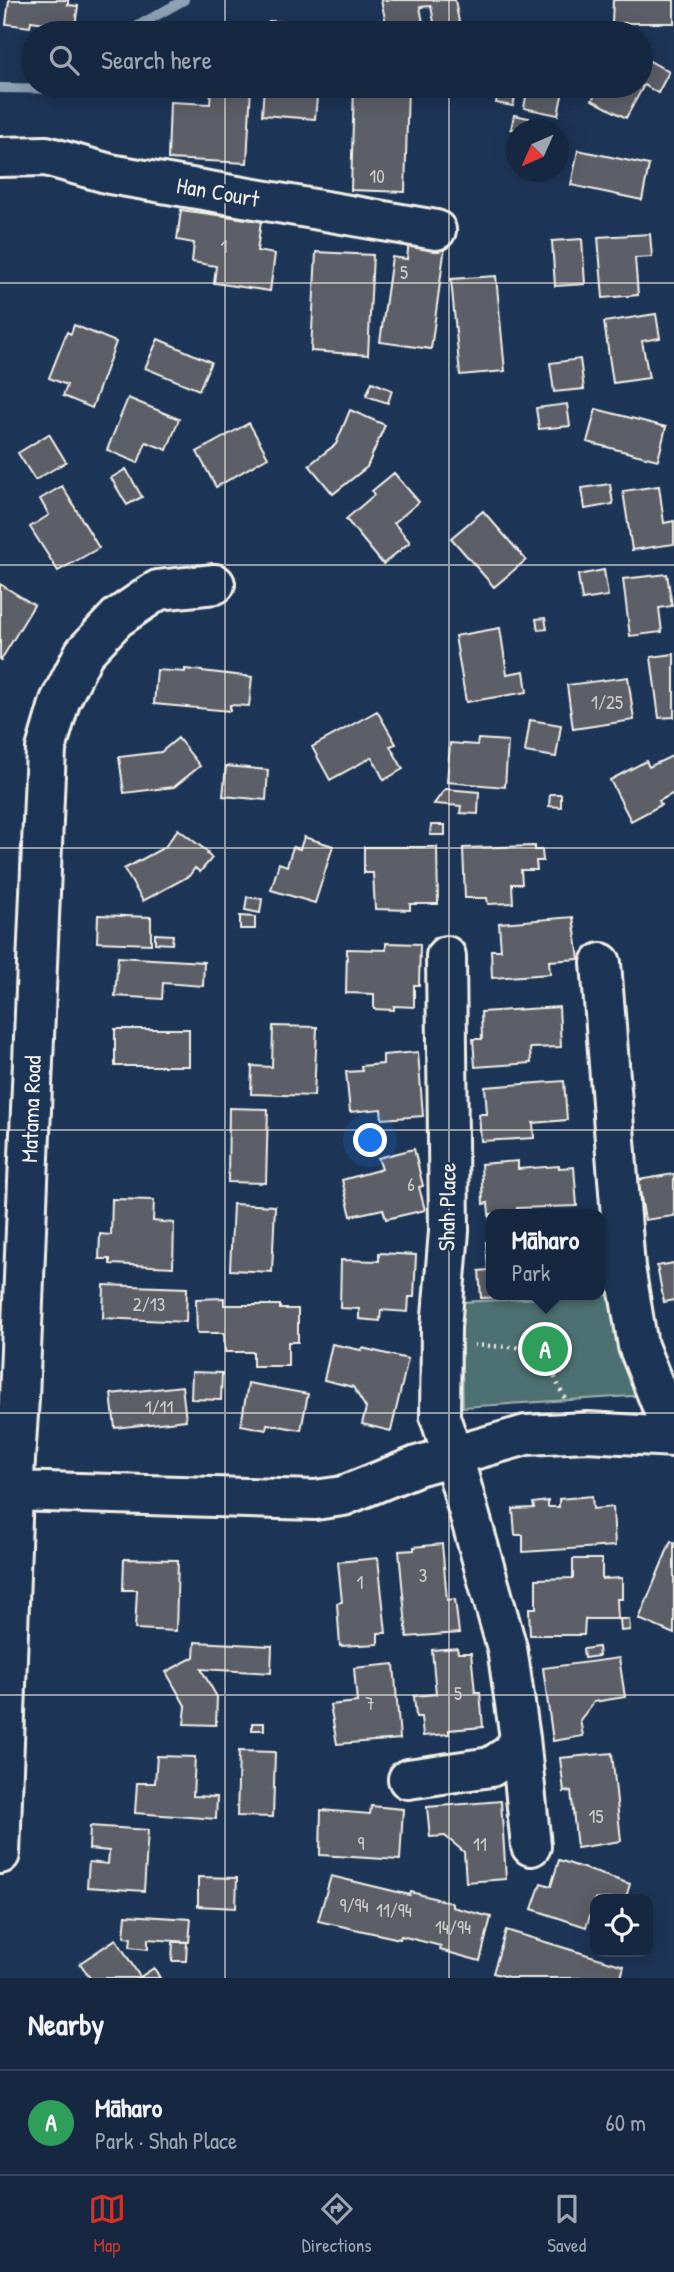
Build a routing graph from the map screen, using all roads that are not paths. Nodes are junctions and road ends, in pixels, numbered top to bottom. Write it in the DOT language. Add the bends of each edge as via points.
graph roads {
  1 [pos="0,156"];
  2 [pos="436,230"];
  3 [pos="215,584"];
  4 [pos="446,956"];
  5 [pos="601,963"];
  6 [pos="10,1398"];
  7 [pos="674,1436"];
  8 [pos="453,1456"];
  9 [pos="13,1490"];
  10 [pos="520,1738"];
  11 [pos="408,1779"];
  12 [pos="531,1846"];
  13 [pos="0,1854"];
  1 -- 2 [label="street, Han Court" via="46,156 110,174"];
  3 -- 6 [label="street, Matama Road" via="158,590 117,618 84,653 60,701 46,750"];
  4 -- 8 [label="street, Shah Place" via="449,1231 440,1417"];
  5 -- 7 [label="street" via="625,1267 638,1346"];
  6 -- 9 [label="street, Matama Road"];
  7 -- 8 [label="street" via="526,1435"];
  8 -- 9 [label="street" via="343,1496 315,1500"];
  8 -- 10 [label="street, Shah Place" via="507,1648"];
  9 -- 13 [label="street, Matama Road"];
  10 -- 11 [label="street" via="512,1754 491,1767"];
  10 -- 12 [label="street, Shah Place"];
}
